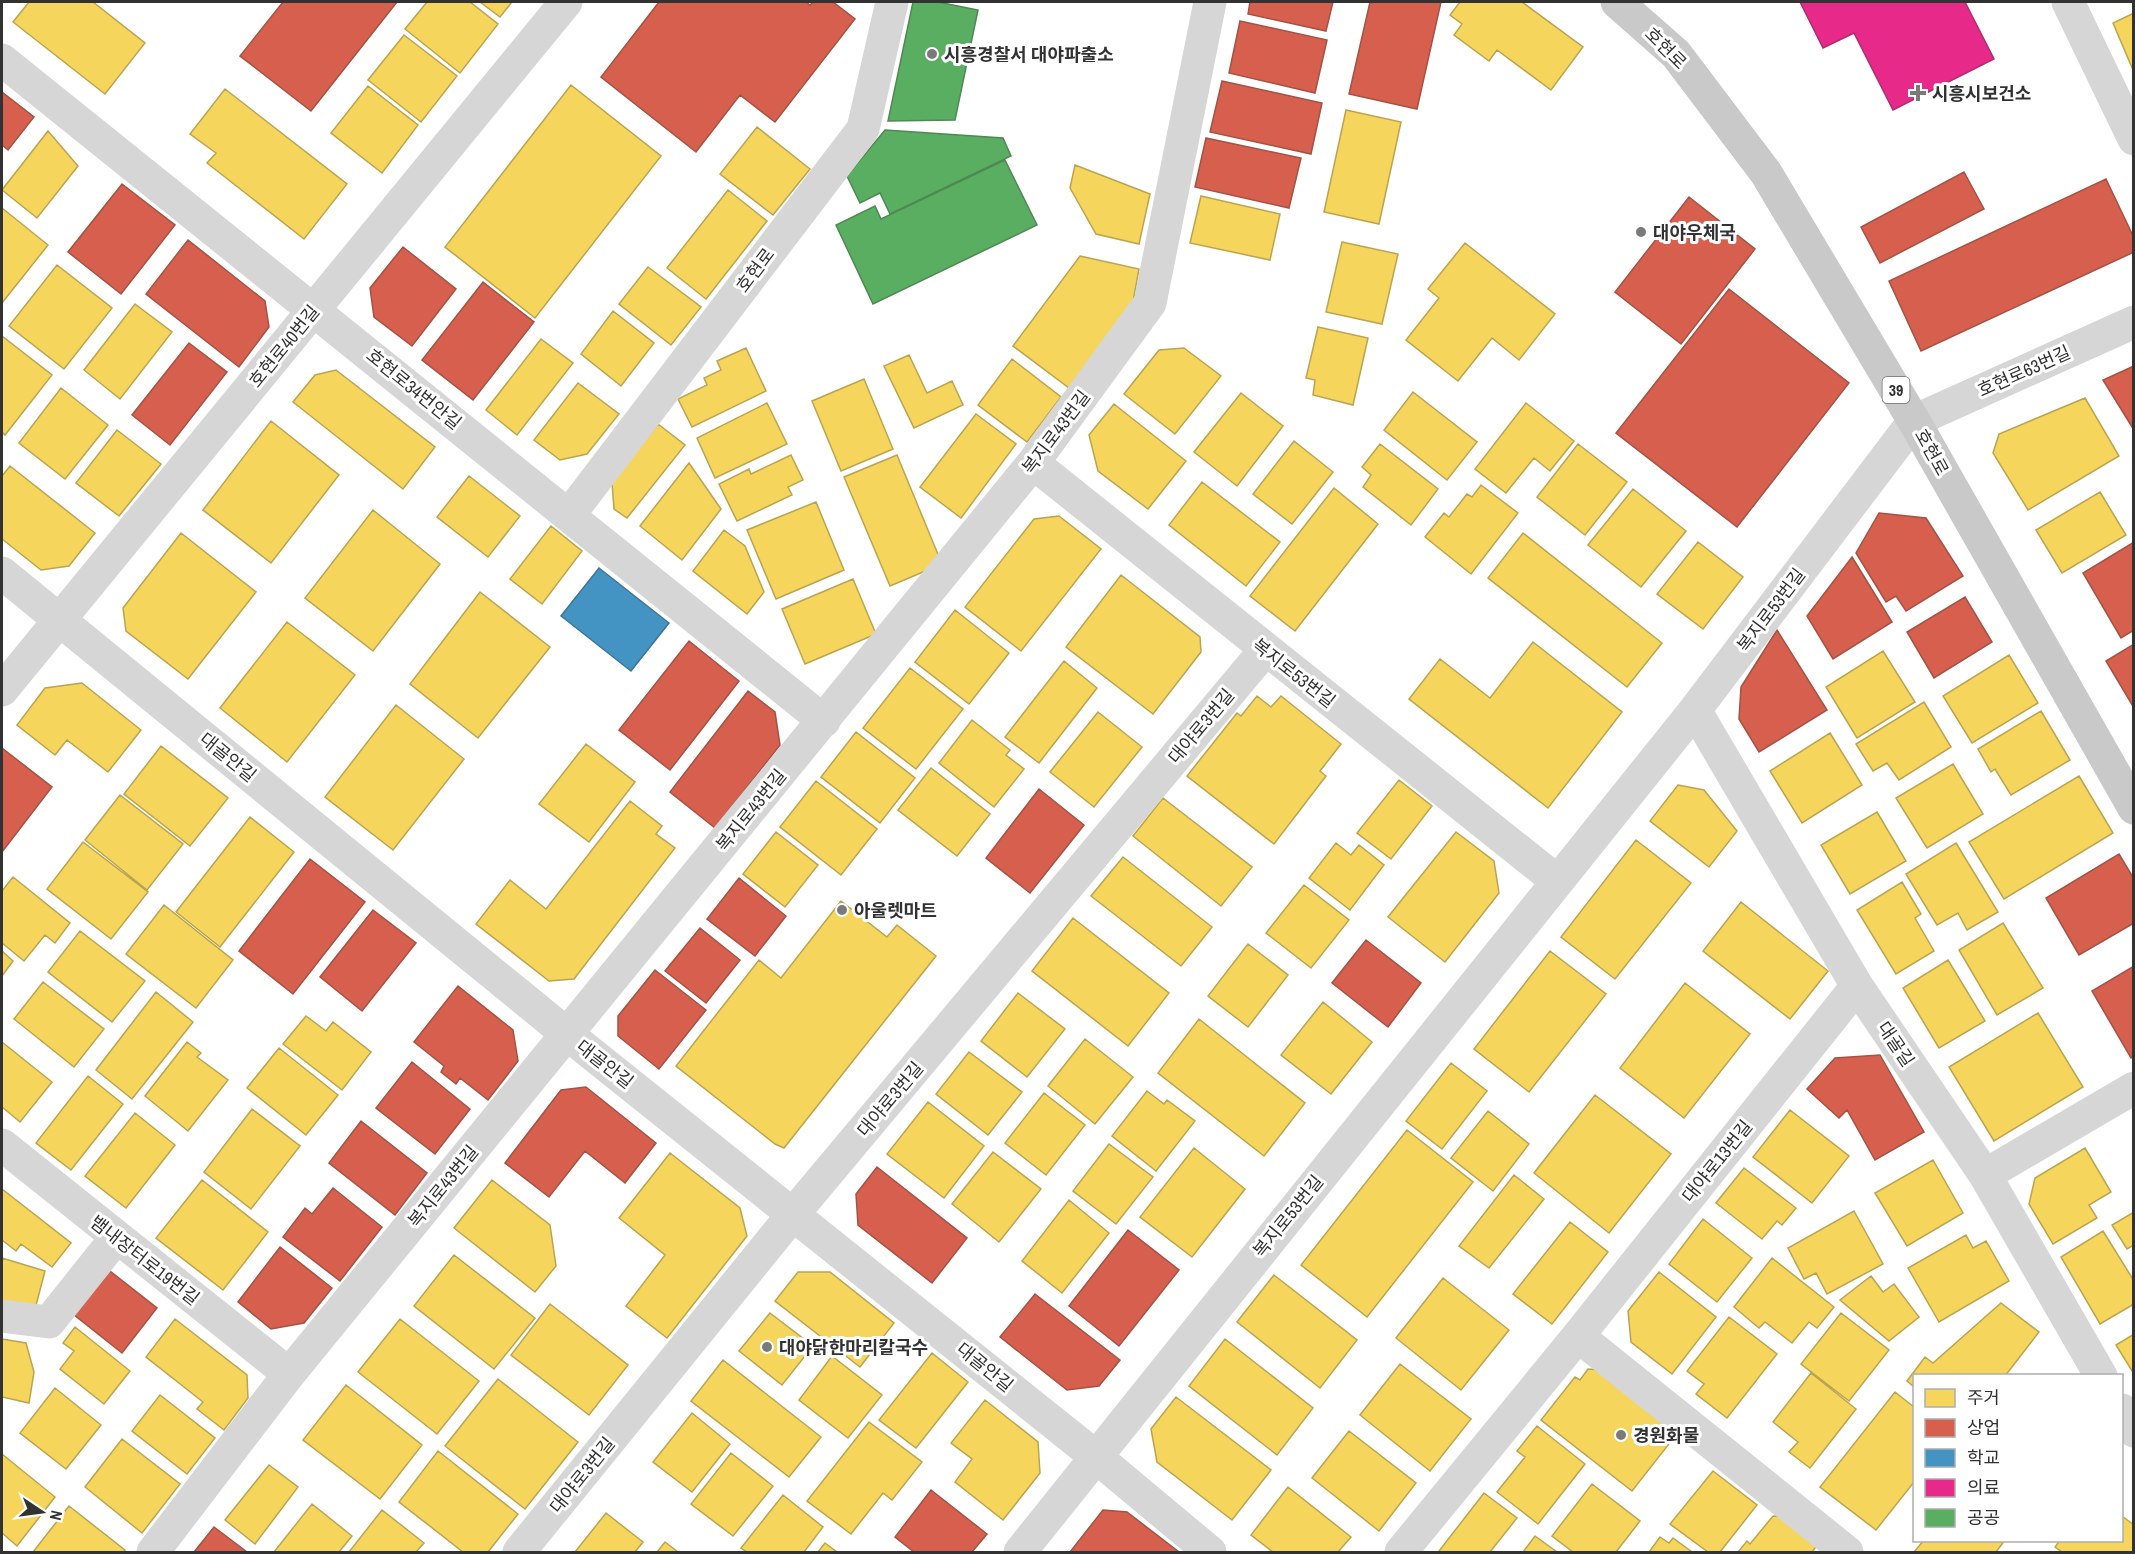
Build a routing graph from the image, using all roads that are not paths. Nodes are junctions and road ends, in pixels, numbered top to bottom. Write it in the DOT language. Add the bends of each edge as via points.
graph roads {
  1 [pos="566,2"];
  2 [pos="892,2"];
  3 [pos="1210,2"];
  4 [pos="1617,2"];
  5 [pos="2068,2"];
  6 [pos="2,60"];
  7 [pos="2133,138"];
  8 [pos="314,309"];
  9 [pos="2133,322"];
  10 [pos="1914,421"];
  11 [pos="1033,464"];
  12 [pos="569,515"];
  13 [pos="2,573"];
  14 [pos="60,620"];
  15 [pos="1265,650"];
  16 [pos="2,690"];
  17 [pos="1695,710"];
  18 [pos="824,721"];
  19 [pos="2133,808"];
  20 [pos="1557,881"];
  21 [pos="1857,986"];
  22 [pos="567,1034"];
  23 [pos="2133,1088"];
  24 [pos="2,1145"];
  25 [pos="1985,1175"];
  26 [pos="794,1213"];
  27 [pos="116,1238"];
  28 [pos="2,1317"];
  29 [pos="1578,1336"];
  30 [pos="289,1374"];
  31 [pos="2100,1374"];
  32 [pos="2123,1414"];
  33 [pos="2133,1431"];
  34 [pos="1095,1456"];
  35 [pos="153,1552"];
  36 [pos="519,1552"];
  37 [pos="1020,1552"];
  38 [pos="1210,1552"];
  39 [pos="1401,1552"];
  40 [pos="1847,1552"];
  1 -- 8 [label="street, 호현로40번길"];
  2 -- 12 [label="street, 호현로" via="863,129"];
  3 -- 11 [label="street, 복지로43번길" via="1150,303"];
  4 -- 10 [label="main road, 호현로 / 39" via="1676,54 1766,172"];
  5 -- 7 [label="street"];
  6 -- 8 [label="street, 호현로34번안길"];
  8 -- 12 [label="street, 호현로34번안길"];
  8 -- 14 [label="street, 호현로40번길"];
  9 -- 10 [label="street, 호현로63번길"];
  10 -- 17 [label="street, 복지로53번길"];
  10 -- 19 [label="main road, 호현로 / 39"];
  11 -- 15 [label="street, 복지로53번길"];
  11 -- 18 [label="street, 복지로43번길"];
  12 -- 18 [label="street, 호현로34번안길"];
  13 -- 14 [label="street, 대골안길"];
  14 -- 16 [label="street, 호현로40번길"];
  14 -- 22 [label="street, 대골안길"];
  15 -- 20 [label="street, 복지로53번길"];
  15 -- 26 [label="street, 대야로3번길"];
  17 -- 20 [label="street, 복지로53번길"];
  17 -- 21 [label="street, 대골길"];
  18 -- 22 [label="street, 복지로43번길"];
  20 -- 34 [label="street, 복지로53번길"];
  21 -- 25 [label="street, 대골길"];
  21 -- 29 [label="street, 대야로13번길"];
  22 -- 26 [label="street, 대골안길"];
  22 -- 30 [label="street, 복지로43번길"];
  23 -- 25 [label="street"];
  24 -- 27 [label="street, 뱀내장터로19번길"];
  25 -- 31 [label="street, 대골길"];
  26 -- 34 [label="street, 대골안길"];
  26 -- 36 [label="street, 대야로3번길"];
  27 -- 28 [label="street" via="49,1322"];
  27 -- 30 [label="street, 뱀내장터로19번길"];
  29 -- 39 [label="street, 대야로13번길"];
  29 -- 40 [label="street"];
  30 -- 35 [label="street, 복지로43번길"];
  32 -- 33 [label="street"];
  34 -- 37 [label="street, 복지로53번길"];
  34 -- 38 [label="street, 대골안길"];
}
